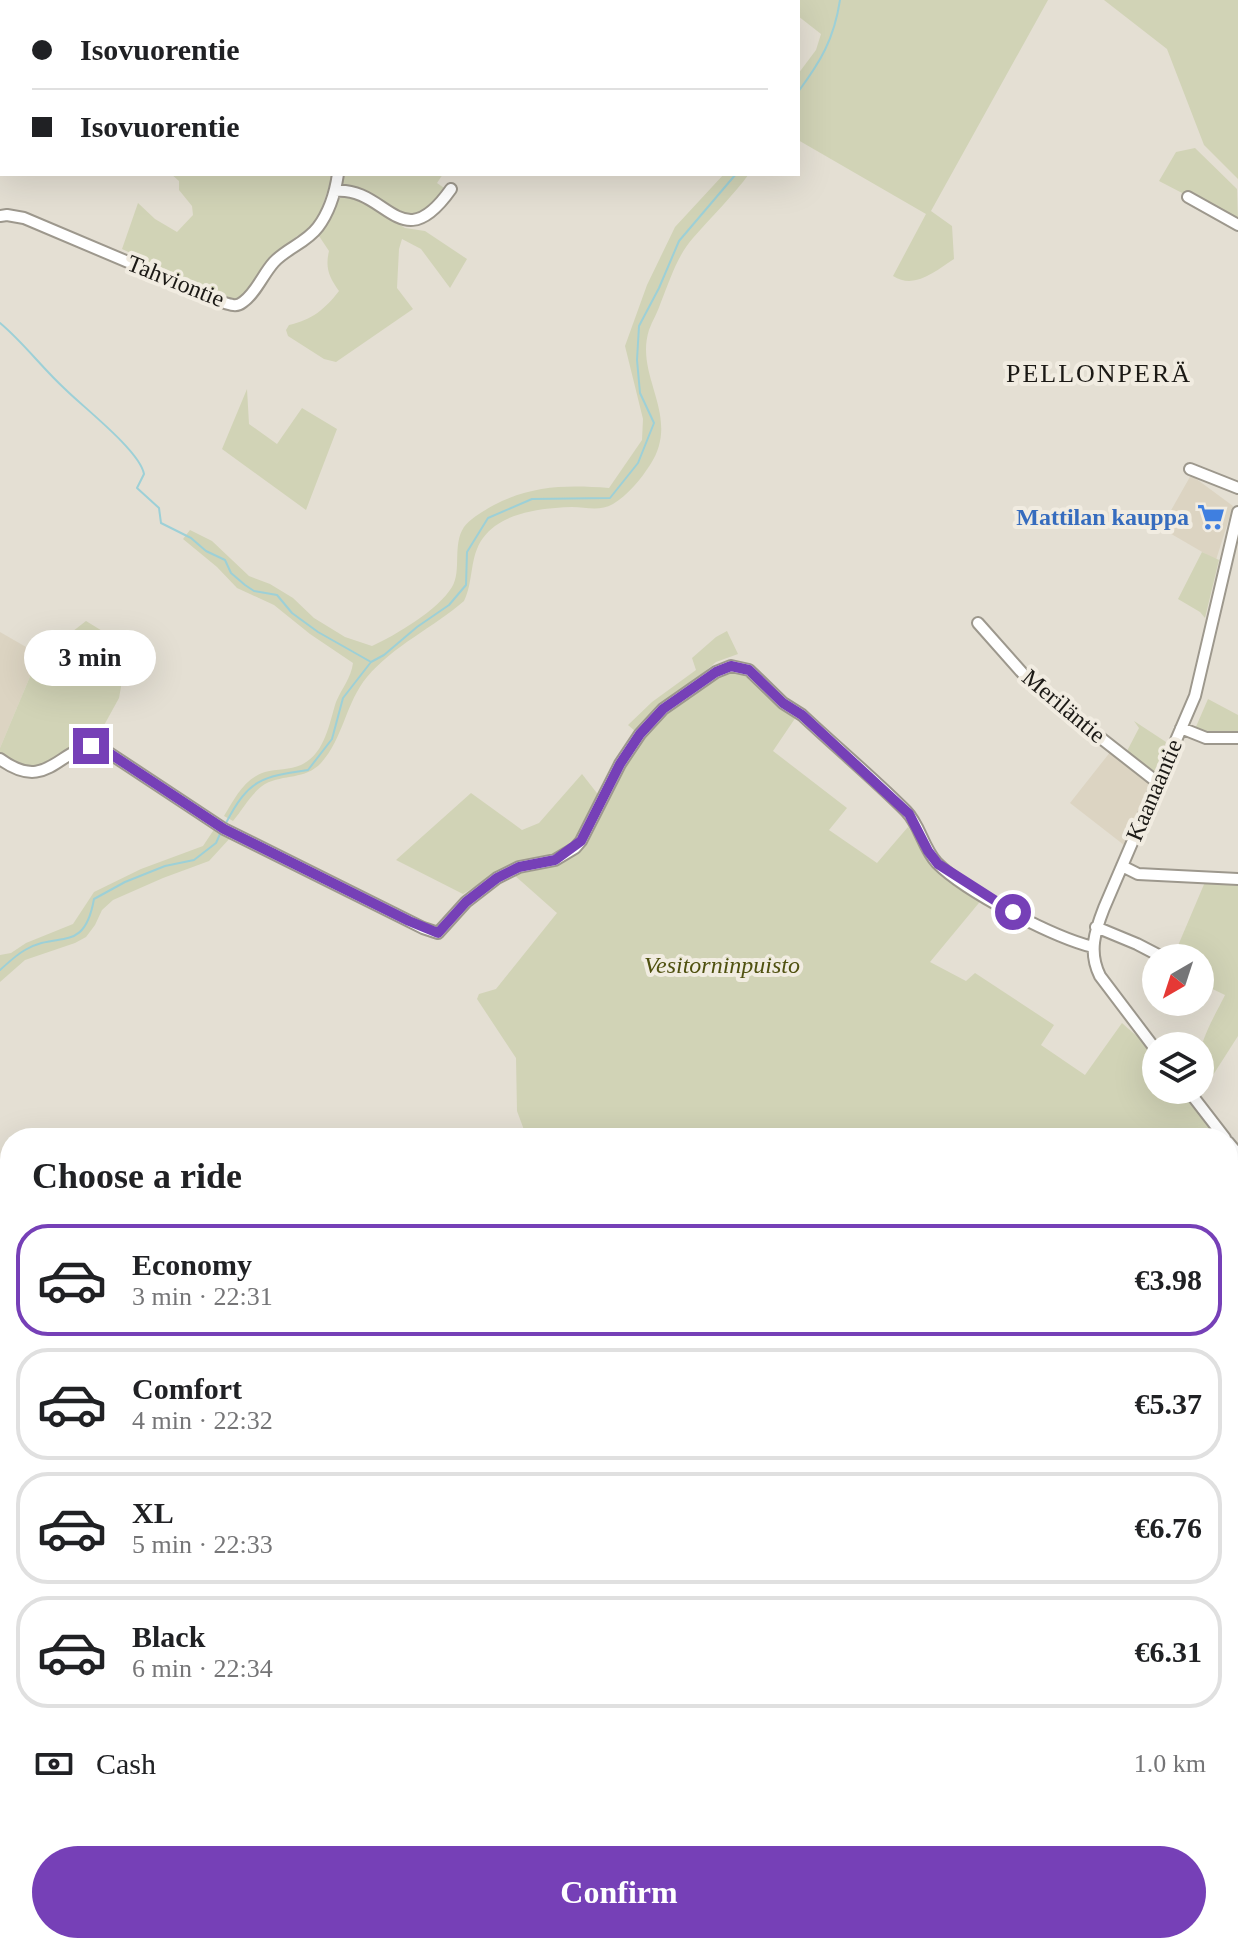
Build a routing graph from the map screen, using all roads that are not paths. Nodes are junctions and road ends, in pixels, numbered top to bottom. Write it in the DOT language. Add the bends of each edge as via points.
graph roads {
  1 [pos="338,176"];
  2 [pos="451,189"];
  3 [pos="335,191"];
  4 [pos="1188,197"];
  5 [pos="0,216"];
  6 [pos="1238,225"];
  7 [pos="1190,469"];
  8 [pos="1238,488"];
  9 [pos="1238,512"];
  10 [pos="978,623"];
  11 [pos="1181,728"];
  12 [pos="1238,738"];
  13 [pos="0,759"];
  14 [pos="1157,782"];
  15 [pos="1122,866"];
  16 [pos="1238,879"];
  17 [pos="1096,927"];
  18 [pos="1093,947"];
  19 [pos="1142,947"];
  20 [pos="1142,1032"];
  21 [pos="1199,1104"];
  22 [pos="1218,1128"];
  1 -- 3 [label="street, Tahviontie"];
  2 -- 3 [label="street" via="428,216 409,220 358,194"];
  3 -- 5 [label="street, Tahviontie" via="317,229 281,255 239,305 24,218"];
  4 -- 6 [label="street"];
  7 -- 8 [label="street"];
  9 -- 11 [label="street, Kaanaantie" via="1203,670"];
  10 -- 14 [label="street, Meriläntie" via="1033,685"];
  11 -- 12 [label="street" via="1206,738"];
  11 -- 14 [label="street, Kaanaantie"];
  13 -- 18 [label="street" via="33,772 91,746 100,747 224,829 438,933 497,878 555,860 575,848 630,747 651,721 701,680 731,666 741,667 802,715 909,814 938,864 1013,912 1070,942"];
  14 -- 15 [label="street, Kaanaantie"];
  15 -- 16 [label="street" via="1138,874"];
  15 -- 17 [label="street, Kaanaantie"];
  17 -- 18 [label="street, Kaanaantie"];
  17 -- 19 [label="street"];
  18 -- 20 [label="street, Kaanaantie" via="1100,976"];
  21 -- 22 [label="street"];
}
